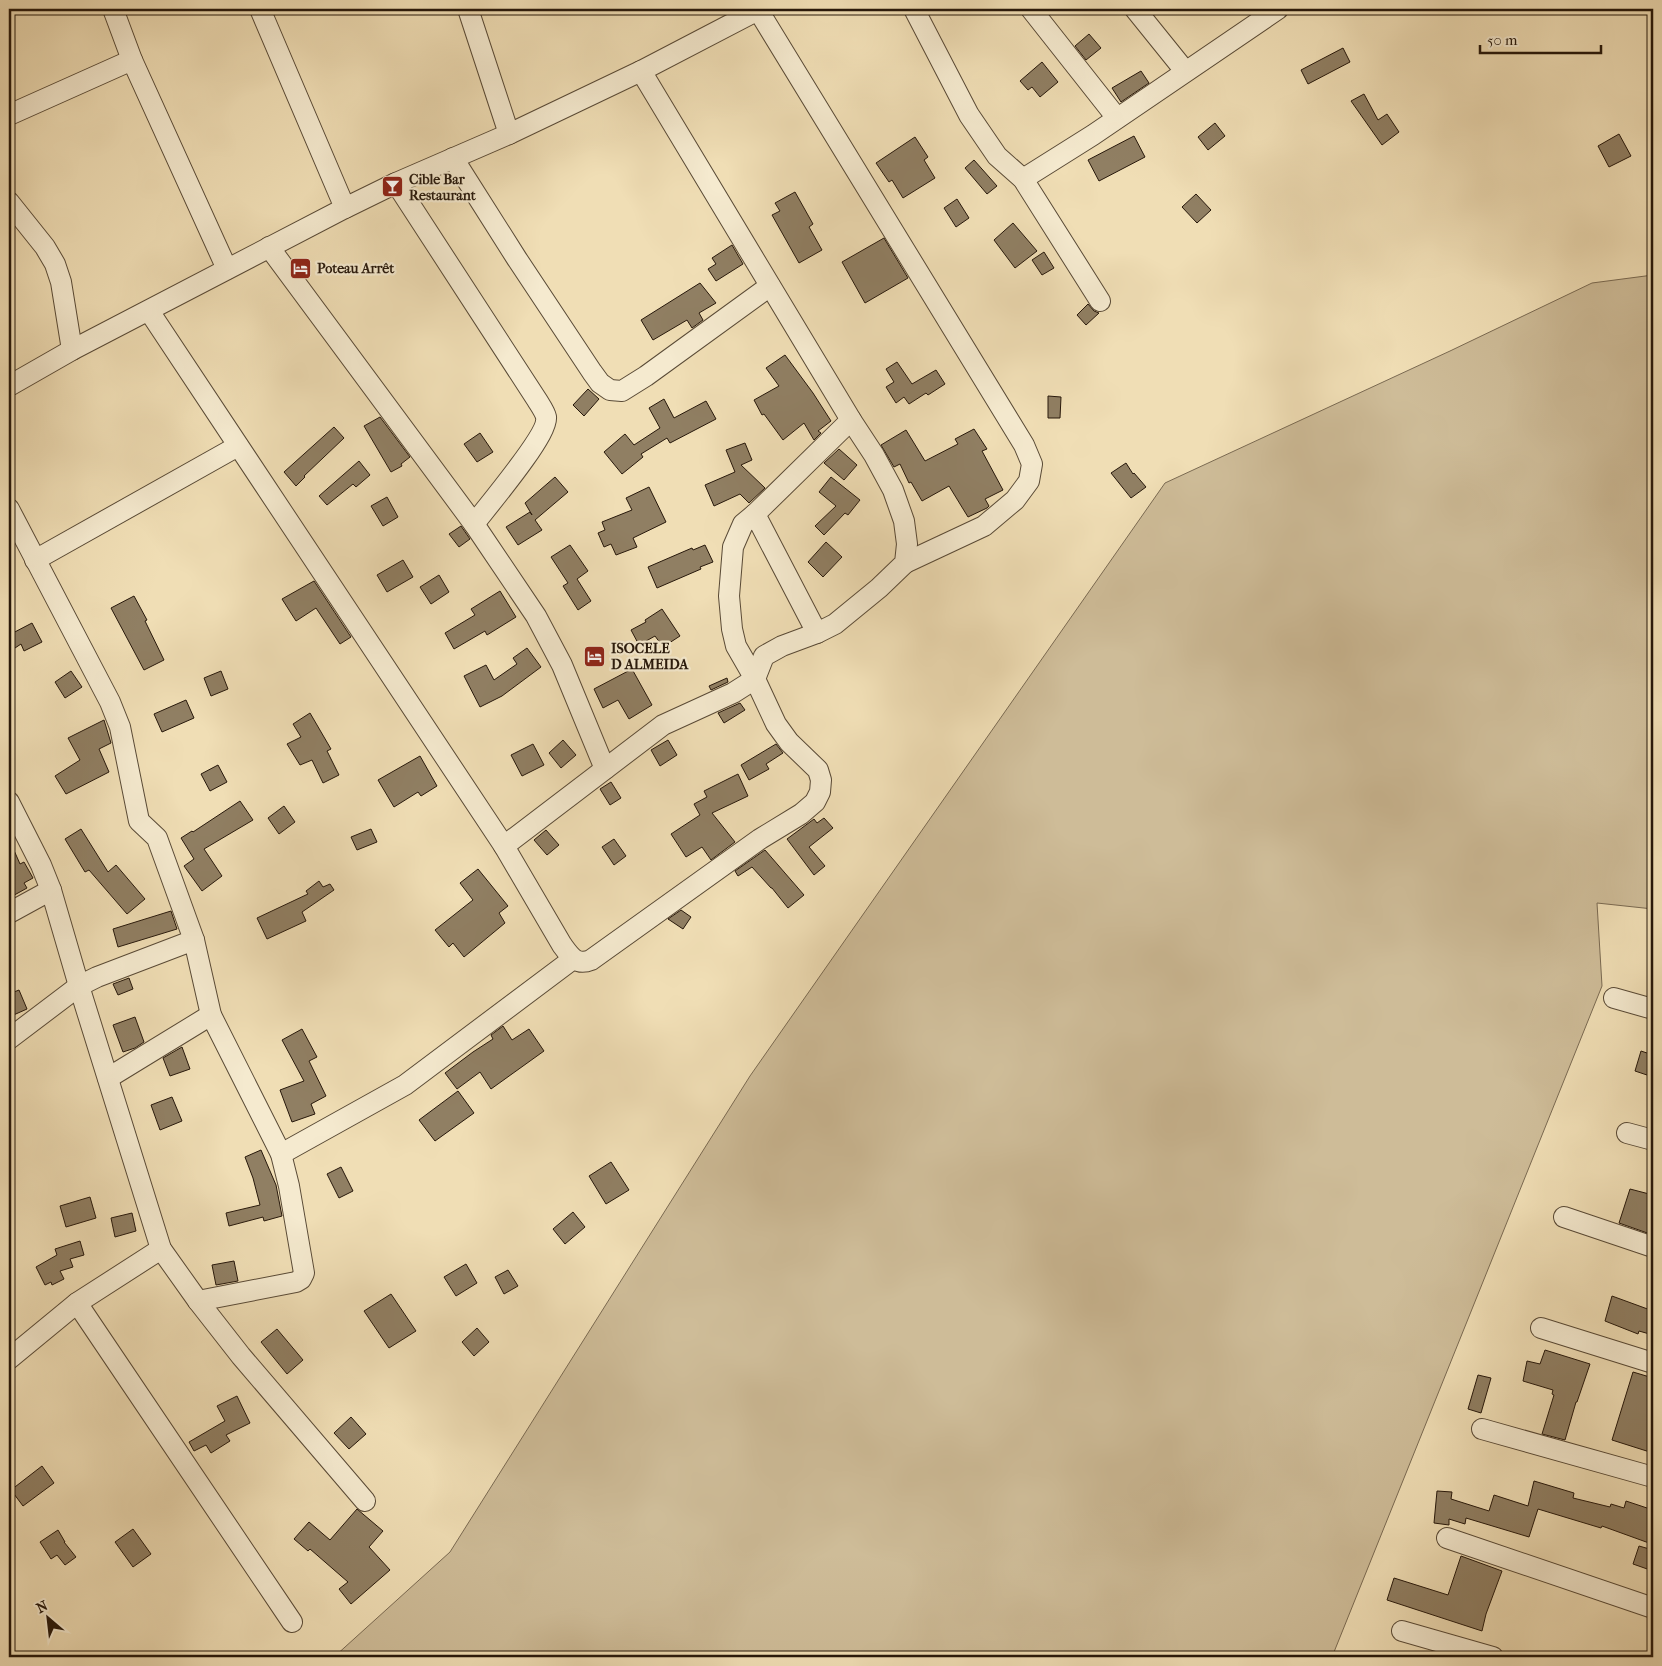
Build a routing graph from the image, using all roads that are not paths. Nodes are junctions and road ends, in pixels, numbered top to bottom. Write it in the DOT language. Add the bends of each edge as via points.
graph roads {
  1 [pos="113,9"];
  2 [pos="260,9"];
  3 [pos="468,9"];
  4 [pos="759,9"];
  5 [pos="914,9"];
  6 [pos="1031,9"];
  7 [pos="1136,9"];
  8 [pos="1278,9"];
  9 [pos="132,60"];
  10 [pos="640,71"];
  11 [pos="1185,72"];
  12 [pos="9,115"];
  13 [pos="1117,118"];
  14 [pos="509,134"];
  15 [pos="453,158"];
  16 [pos="1023,179"];
  17 [pos="396,182"];
  18 [pos="9,202"];
  19 [pos="345,208"];
  20 [pos="270,246"];
  21 [pos="227,269"];
  22 [pos="770,286"];
  23 [pos="1100,301"];
  24 [pos="149,311"];
  25 [pos="72,350"];
  26 [pos="9,386"];
  27 [pos="851,420"];
  28 [pos="238,446"];
  29 [pos="9,510"];
  30 [pos="755,514"];
  31 [pos="474,524"];
  32 [pos="35,560"];
  33 [pos="905,563"];
  34 [pos="817,634"];
  35 [pos="755,679"];
  36 [pos="605,769"];
  37 [pos="9,802"];
  38 [pos="504,846"];
  39 [pos="51,890"];
  40 [pos="9,913"];
  41 [pos="194,940"];
  42 [pos="573,959"];
  43 [pos="79,986"];
  44 [pos="1614,998"];
  45 [pos="1653,1009"];
  46 [pos="211,1015"];
  47 [pos="9,1039"];
  48 [pos="108,1078"];
  49 [pos="1627,1133"];
  50 [pos="1653,1140"];
  51 [pos="281,1154"];
  52 [pos="1564,1217"];
  53 [pos="1653,1247"];
  54 [pos="161,1249"];
  55 [pos="198,1301"];
  56 [pos="77,1303"];
  57 [pos="1541,1328"];
  58 [pos="9,1359"];
  59 [pos="1653,1364"];
  60 [pos="1482,1429"];
  61 [pos="1653,1477"];
  62 [pos="365,1501"];
  63 [pos="1447,1538"];
  64 [pos="1653,1608"];
  65 [pos="292,1622"];
  66 [pos="1402,1631"];
  67 [pos="1493,1657"];
  1 -- 9 [label="street"];
  2 -- 19 [label="street"];
  3 -- 14 [label="street"];
  4 -- 10 [label="street"];
  4 -- 33 [label="street" via="1024,445 1032,464 1029,481 1015,500 984,526"];
  5 -- 16 [label="street" via="968,115 998,156"];
  6 -- 13 [label="street"];
  7 -- 11 [label="street"];
  8 -- 11 [label="street"];
  9 -- 12 [label="street"];
  9 -- 21 [label="street"];
  10 -- 14 [label="street"];
  10 -- 22 [label="street"];
  11 -- 13 [label="street"];
  13 -- 16 [label="street"];
  14 -- 15 [label="street"];
  15 -- 17 [label="street"];
  15 -- 22 [label="street" via="582,358 600,383 610,390 622,391 646,376"];
  16 -- 23 [label="street"];
  17 -- 19 [label="street"];
  17 -- 31 [label="street" via="546,418 544,430"];
  18 -- 25 [label="street" via="55,264"];
  19 -- 20 [label="street"];
  20 -- 21 [label="street"];
  20 -- 31 [label="street"];
  21 -- 24 [label="street"];
  22 -- 27 [label="street"];
  24 -- 25 [label="street"];
  24 -- 28 [label="street"];
  25 -- 26 [label="street"];
  27 -- 30 [label="street"];
  27 -- 33 [label="street" via="893,490 904,521"];
  28 -- 32 [label="street"];
  28 -- 38 [label="street"];
  29 -- 32 [label="street"];
  30 -- 34 [label="street"];
  30 -- 35 [label="street" via="743,524 733,547 729,596 736,646"];
  31 -- 36 [label="street" via="536,616 562,665"];
  32 -- 41 [label="street" via="110,702 120,727 139,822 157,838"];
  33 -- 34 [label="street" via="854,609"];
  34 -- 35 [label="street" via="764,656"];
  35 -- 36 [label="street" via="733,693 663,725"];
  35 -- 42 [label="street" via="776,724 789,742 818,770 820,792 815,802 591,960 584,963"];
  36 -- 38 [label="street"];
  37 -- 39 [label="street"];
  38 -- 42 [label="street"];
  39 -- 40 [label="street"];
  39 -- 43 [label="street"];
  41 -- 43 [label="street"];
  41 -- 46 [label="street"];
  42 -- 51 [label="street" via="405,1085"];
  43 -- 47 [label="street"];
  43 -- 48 [label="street"];
  44 -- 45 [label="street"];
  46 -- 48 [label="street"];
  46 -- 51 [label="street"];
  48 -- 54 [label="street"];
  49 -- 50 [label="street"];
  51 -- 55 [label="street" via="304,1273 301,1279"];
  52 -- 53 [label="street"];
  54 -- 55 [label="street"];
  54 -- 56 [label="street"];
  55 -- 62 [label="street"];
  56 -- 58 [label="street"];
  56 -- 65 [label="street"];
  57 -- 59 [label="street"];
  60 -- 61 [label="street"];
  63 -- 64 [label="street"];
  66 -- 67 [label="street"];
}
